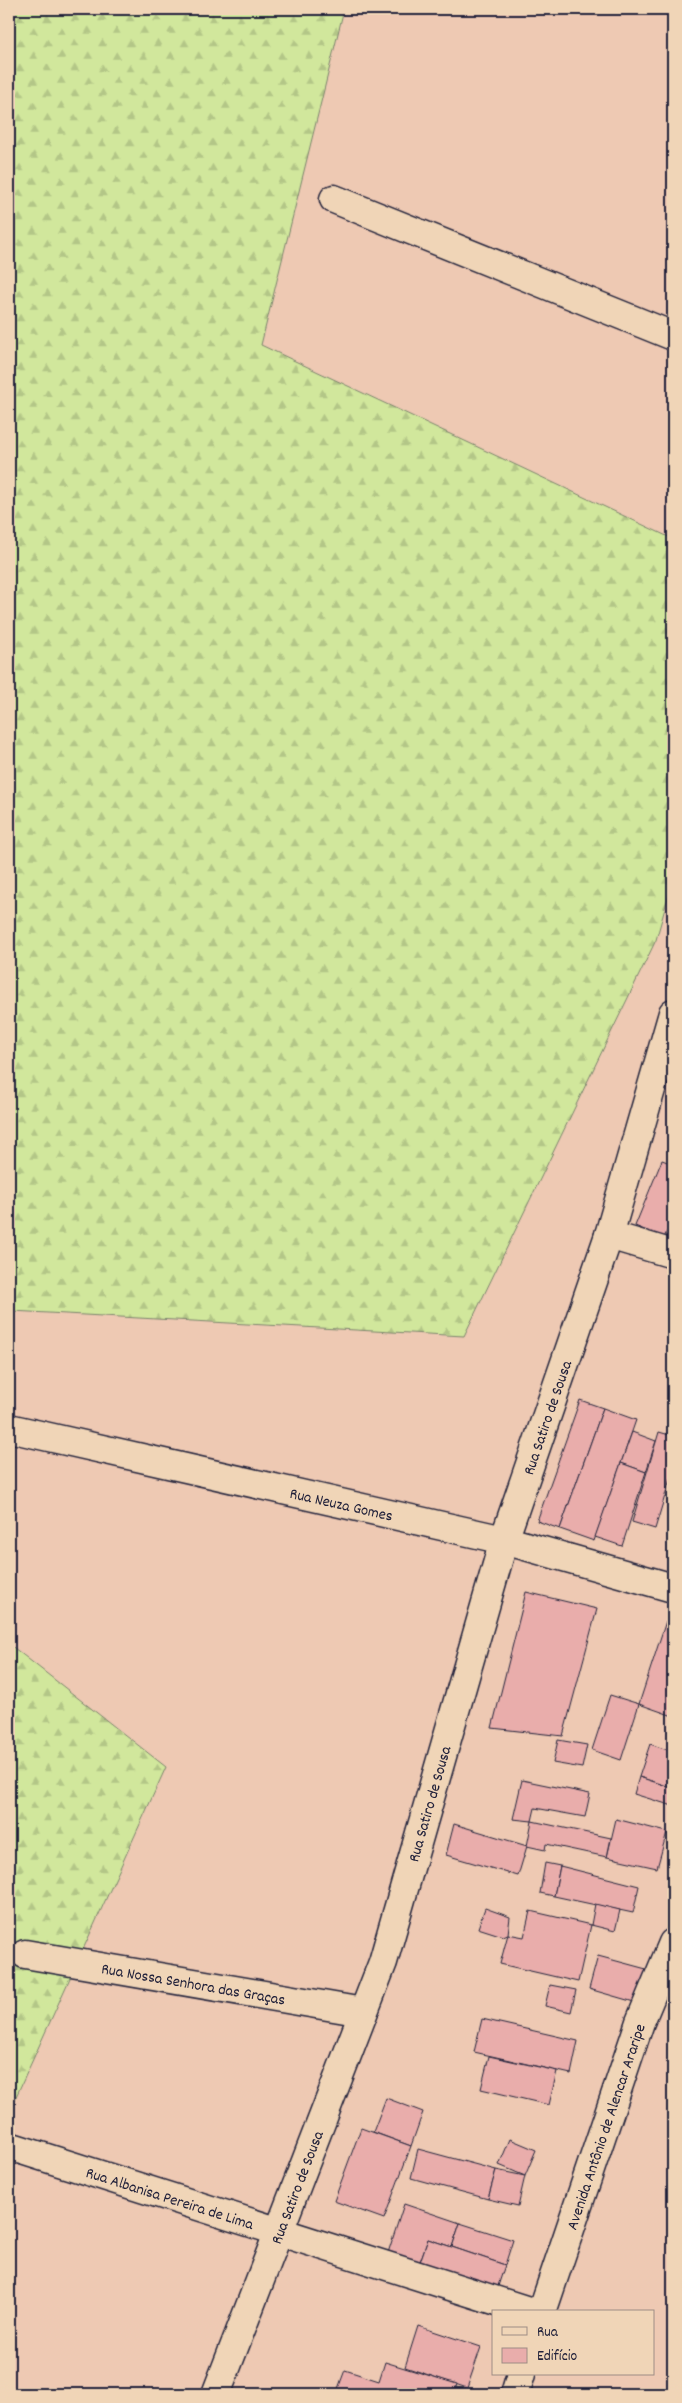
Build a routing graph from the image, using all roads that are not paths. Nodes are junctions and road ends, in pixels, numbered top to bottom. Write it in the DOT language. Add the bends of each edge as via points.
graph roads {
  1 [pos="334,199"];
  2 [pos="673,336"];
  3 [pos="673,1013"];
  4 [pos="609,1235"];
  5 [pos="673,1254"];
  6 [pos="9,1428"];
  7 [pos="504,1540"];
  8 [pos="673,1588"];
  9 [pos="673,1942"];
  10 [pos="25,1954"];
  11 [pos="363,2012"];
  12 [pos="9,2146"];
  13 [pos="279,2230"];
  14 [pos="526,2310"];
  15 [pos="543,2310"];
  16 [pos="520,2376"];
  17 [pos="216,2394"];
  18 [pos="514,2394"];
  1 -- 2 [label="street"];
  3 -- 4 [label="street, Rua Satiro de Sousa"];
  4 -- 5 [label="street"];
  4 -- 7 [label="street, Rua Satiro de Sousa"];
  6 -- 7 [label="street, Rua Neuza Gomes"];
  7 -- 8 [label="street, Rua Neuza Gomes"];
  7 -- 11 [label="street, Rua Satiro de Sousa" via="383,1962"];
  9 -- 15 [label="street, Avenida Antônio de Alencar Araripe" via="640,2022"];
  10 -- 11 [label="street, Rua Nossa Senhora das Graças"];
  11 -- 13 [label="street, Rua Satiro de Sousa"];
  12 -- 13 [label="street, Rua Albanisa Pereira de Lima"];
  13 -- 14 [label="street, Rua Albanisa Pereira de Lima"];
  13 -- 17 [label="street, Rua Satiro de Sousa"];
  16 -- 18 [label="street"];
}
